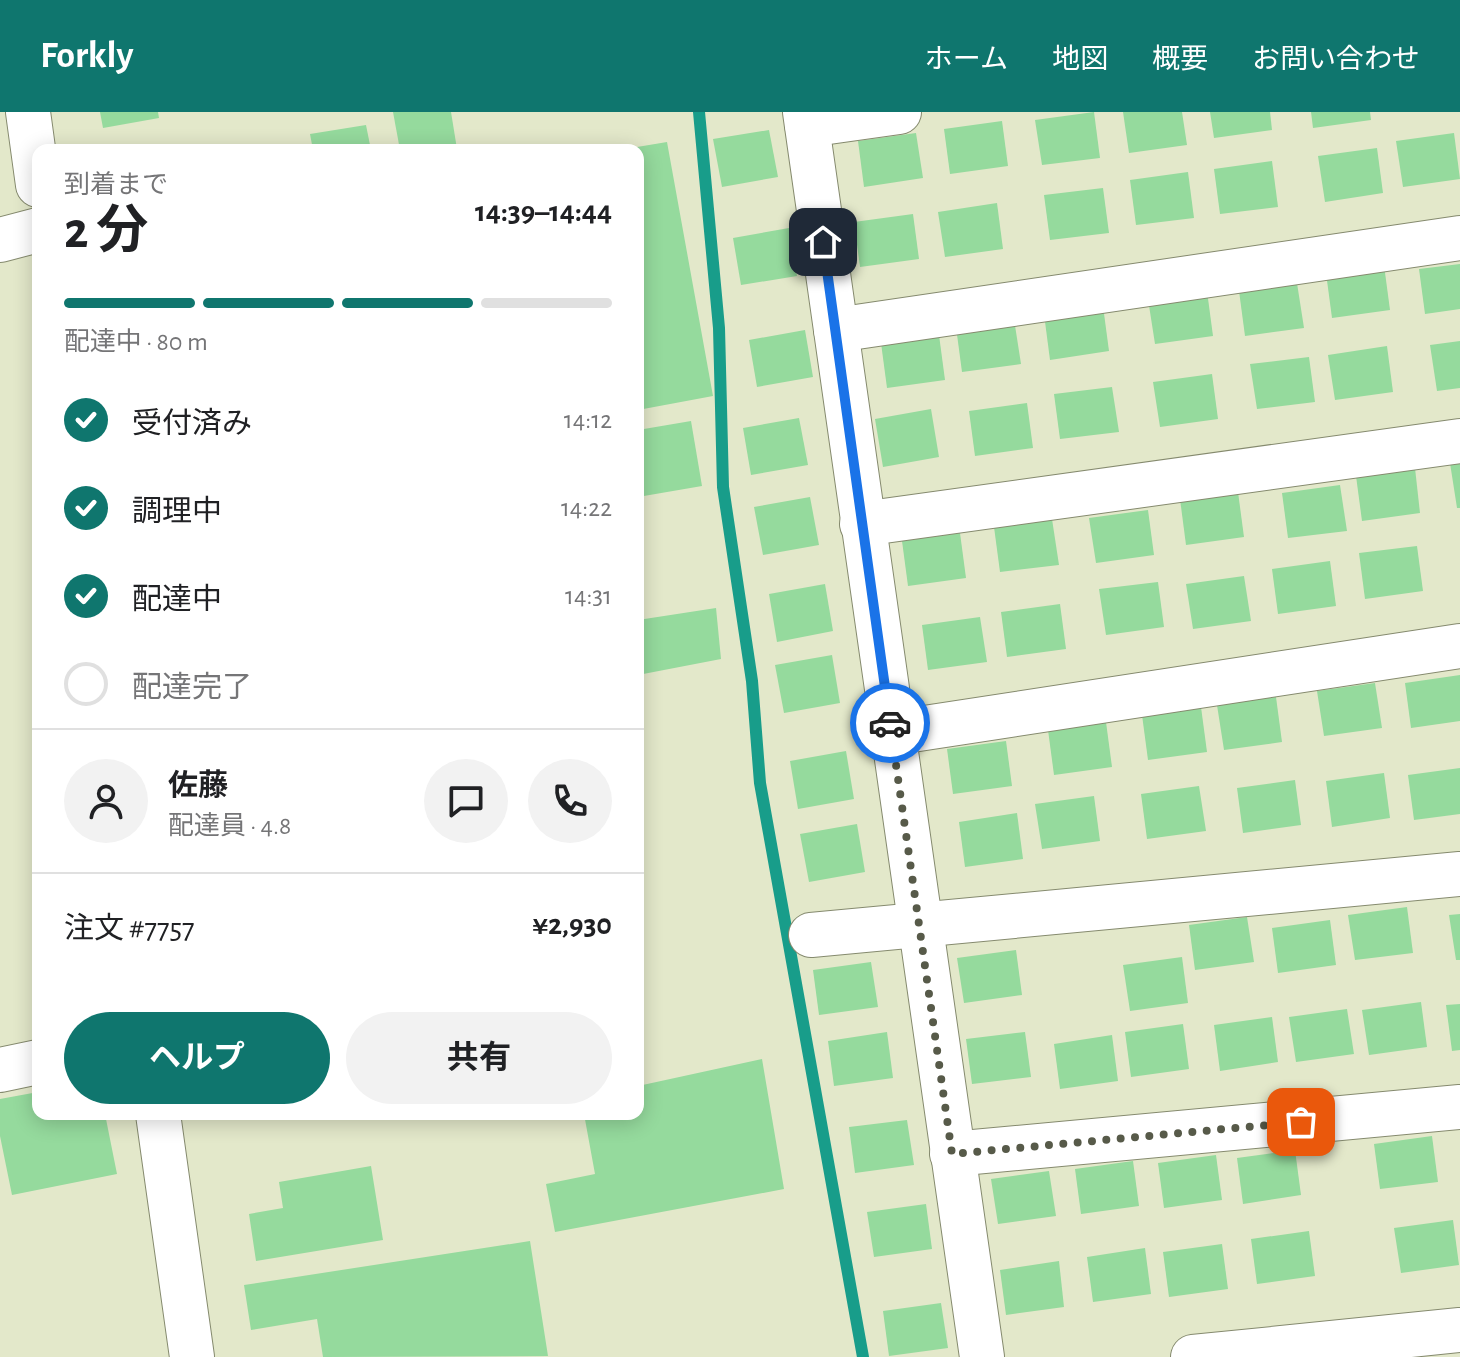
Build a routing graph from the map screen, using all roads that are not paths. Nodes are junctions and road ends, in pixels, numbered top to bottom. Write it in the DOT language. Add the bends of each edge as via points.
graph roads {
  1 [pos="28,112"];
  2 [pos="899,112"];
  3 [pos="806,118"];
  4 [pos="32,144"];
  5 [pos="32,232"];
  6 [pos="1460,238"];
  7 [pos="0,240"];
  8 [pos="836,330"];
  9 [pos="1460,441"];
  10 [pos="862,524"];
  11 [pos="1460,646"];
  12 [pos="892,733"];
  13 [pos="1460,874"];
  14 [pos="918,924"];
  15 [pos="811,935"];
  16 [pos="32,1063"];
  17 [pos="0,1070"];
  18 [pos="1460,1107"];
  19 [pos="159,1120"];
  20 [pos="952,1154"];
  21 [pos="1460,1330"];
  22 [pos="192,1357"];
  23 [pos="982,1357"];
  24 [pos="1193,1357"];
  1 -- 4 [label="street"];
  2 -- 3 [label="street"];
  3 -- 8 [label="street"];
  5 -- 7 [label="street"];
  6 -- 8 [label="street"];
  8 -- 10 [label="street"];
  9 -- 10 [label="street"];
  10 -- 12 [label="street"];
  11 -- 12 [label="street"];
  12 -- 14 [label="street"];
  13 -- 14 [label="street"];
  14 -- 15 [label="street"];
  14 -- 20 [label="street"];
  16 -- 17 [label="street"];
  18 -- 20 [label="street"];
  19 -- 22 [label="street"];
  20 -- 23 [label="street"];
  21 -- 24 [label="street"];
}
